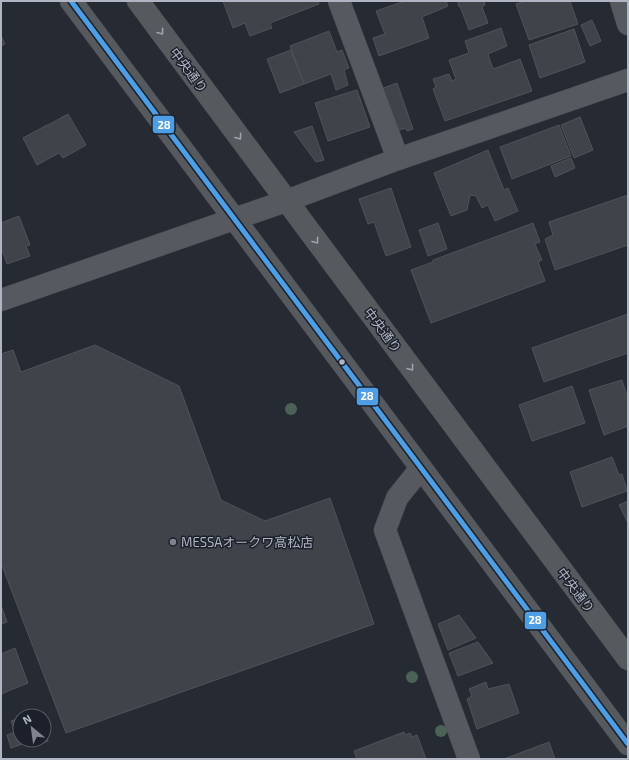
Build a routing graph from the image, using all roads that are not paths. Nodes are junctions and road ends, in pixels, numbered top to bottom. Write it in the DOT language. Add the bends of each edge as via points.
graph roads {
  1 [pos="71,1"];
  2 [pos="138,1"];
  3 [pos="339,1"];
  4 [pos="621,1"];
  5 [pos="628,24"];
  6 [pos="628,80"];
  7 [pos="398,159"];
  8 [pos="286,201"];
  9 [pos="234,218"];
  10 [pos="1,300"];
  11 [pos="421,468"];
  12 [pos="628,659"];
  13 [pos="628,744"];
  14 [pos="469,759"];
  1 -- 9 [label="highway"];
  2 -- 8 [label="highway, 中央通り, one-way"];
  3 -- 7 [label="street"];
  4 -- 5 [label="street"];
  6 -- 7 [label="street"];
  7 -- 8 [label="street"];
  8 -- 9 [label="street"];
  8 -- 12 [label="highway, 中央通り, one-way"];
  9 -- 10 [label="street"];
  9 -- 11 [label="highway"];
  11 -- 13 [label="highway"];
  11 -- 14 [label="street" via="396,498 385,530"];
}
